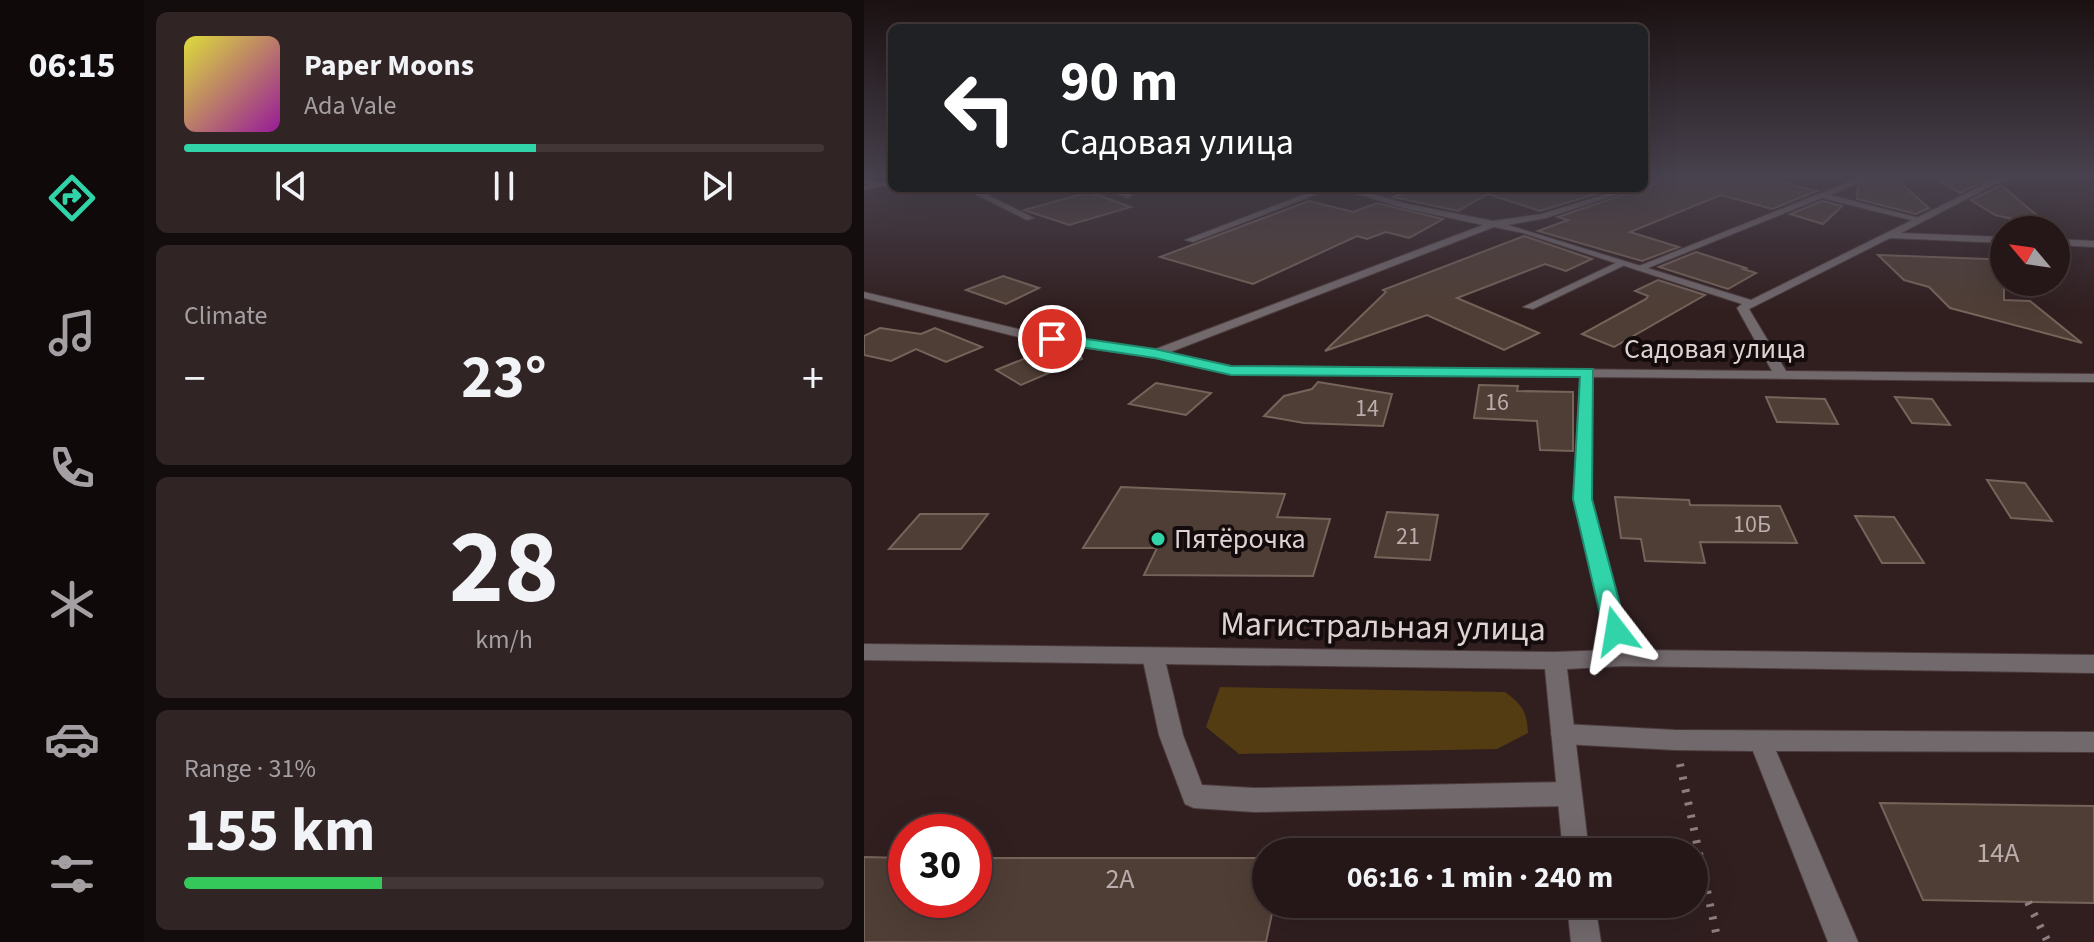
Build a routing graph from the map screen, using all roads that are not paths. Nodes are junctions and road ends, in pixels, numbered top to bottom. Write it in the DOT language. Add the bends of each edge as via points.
graph roads {
  1 [pos="1238,222"];
  2 [pos="1485,222"];
  3 [pos="1506,222"];
  4 [pos="1756,222"];
  5 [pos="1912,222"];
  6 [pos="1494,224"];
  7 [pos="1883,235"];
  8 [pos="1990,239"];
  9 [pos="1190,240"];
  10 [pos="2070,243"];
  11 [pos="2094,244"];
  12 [pos="1624,263"];
  13 [pos="1639,268"];
  14 [pos="864,295"];
  15 [pos="1750,303"];
  16 [pos="1529,307"];
  17 [pos="1155,354"];
  18 [pos="1587,372"];
  19 [pos="1780,373"];
  20 [pos="2094,378"];
  21 [pos="864,652"];
  22 [pos="1153,656"];
  23 [pos="1622,658"];
  24 [pos="1555,661"];
  25 [pos="2094,664"];
  26 [pos="1563,734"];
  27 [pos="1760,740"];
  28 [pos="2094,742"];
  29 [pos="1569,794"];
  30 [pos="1574,838"];
  31 [pos="1583,918"];
  32 [pos="1586,942"];
  33 [pos="1843,942"];
  1 -- 9 [label="street"];
  2 -- 6 [label="street"];
  3 -- 6 [label="street"];
  4 -- 13 [label="street"];
  5 -- 7 [label="street"];
  6 -- 12 [label="street"];
  6 -- 17 [label="street"];
  7 -- 8 [label="street"];
  7 -- 15 [label="street"];
  10 -- 11 [label="street"];
  12 -- 13 [label="street"];
  12 -- 16 [label="street"];
  13 -- 15 [label="street"];
  14 -- 17 [label="street, Садовая улица" via="1026,335"];
  15 -- 19 [label="street" via="1743,308"];
  17 -- 18 [label="street, Садовая улица" via="1231,370"];
  18 -- 19 [label="street, Садовая улица"];
  18 -- 23 [label="street" via="1582,499"];
  19 -- 20 [label="street, Садовая улица"];
  21 -- 22 [label="street, Магистральная улица"];
  22 -- 24 [label="street, Магистральная улица"];
  22 -- 29 [label="street" via="1171,735 1194,796 1254,800"];
  23 -- 24 [label="street, Магистральная улица"];
  23 -- 25 [label="street, Магистральная улица"];
  24 -- 26 [label="street"];
  26 -- 27 [label="street"];
  26 -- 29 [label="street"];
  27 -- 28 [label="street"];
  27 -- 33 [label="street"];
  29 -- 30 [label="street"];
  31 -- 32 [label="street"];
}
